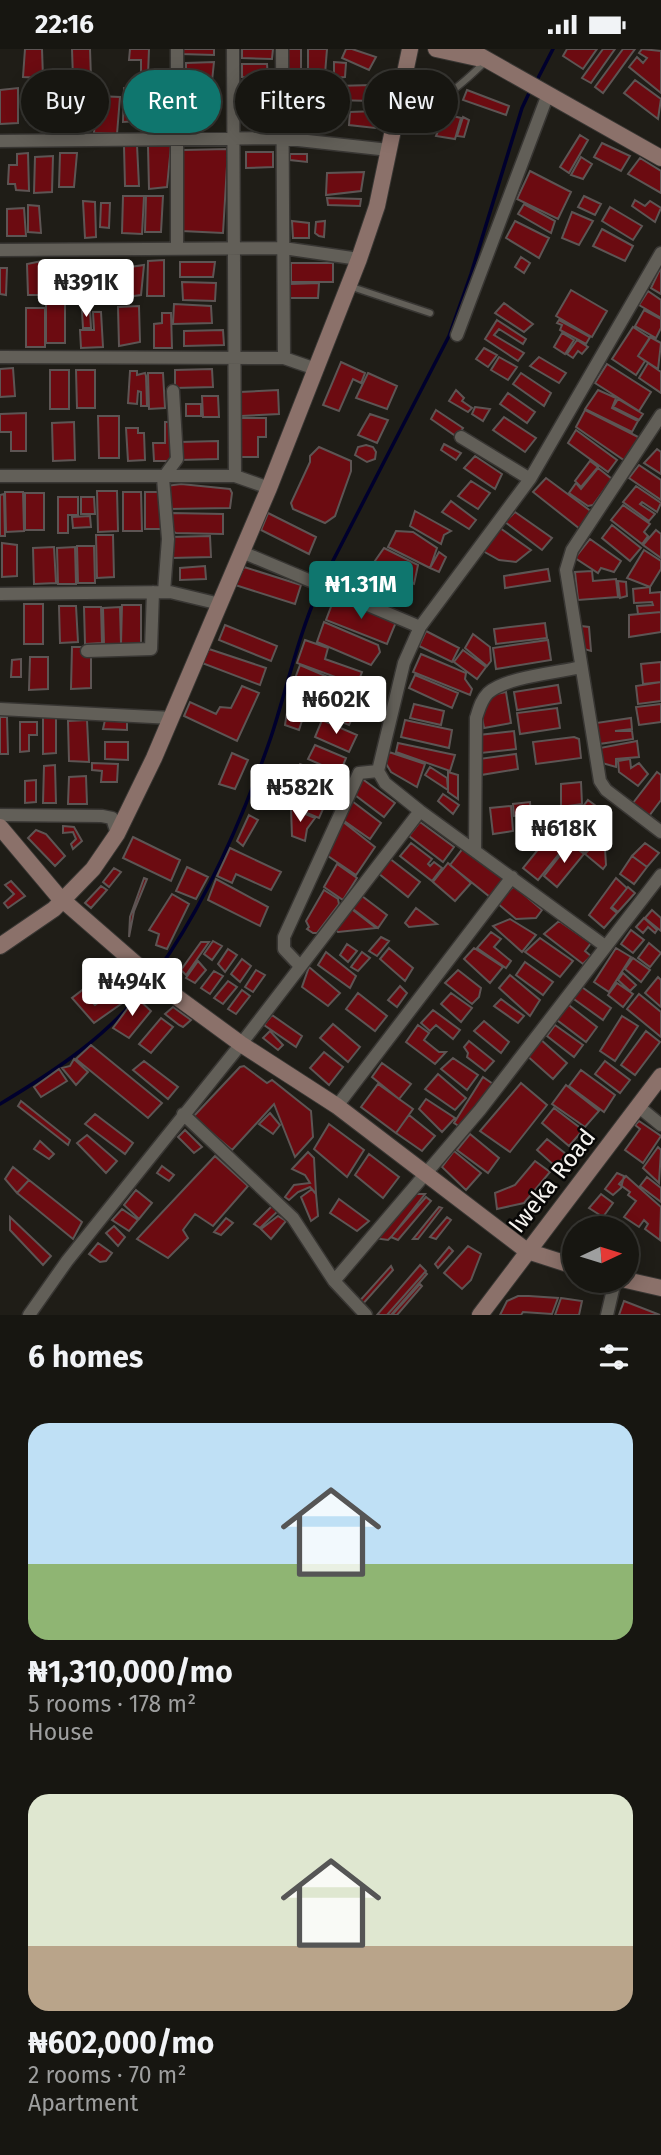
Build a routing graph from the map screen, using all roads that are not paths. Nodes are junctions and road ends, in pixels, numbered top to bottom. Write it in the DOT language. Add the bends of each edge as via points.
graph roads {
  1 [pos="177,49"];
  2 [pos="233,49"];
  3 [pos="282,49"];
  4 [pos="410,49"];
  5 [pos="436,49"];
  6 [pos="468,49"];
  7 [pos="488,58"];
  8 [pos="406,70"];
  9 [pos="458,89"];
  10 [pos="545,93"];
  11 [pos="392,133"];
  12 [pos="235,138"];
  13 [pos="280,138"];
  14 [pos="177,139"];
  15 [pos="0,141"];
  16 [pos="389,150"];
  17 [pos="661,158"];
  18 [pos="283,248"];
  19 [pos="177,249"];
  20 [pos="236,249"];
  21 [pos="0,250"];
  22 [pos="661,253"];
  23 [pos="359,259"];
  24 [pos="348,286"];
  25 [pos="430,313"];
  26 [pos="457,335"];
  27 [pos="0,357"];
  28 [pos="235,358"];
  29 [pos="284,358"];
  30 [pos="316,369"];
  31 [pos="173,391"];
  32 [pos="661,415"];
  33 [pos="461,437"];
  34 [pos="0,476"];
  35 [pos="235,476"];
  36 [pos="163,478"];
  37 [pos="530,479"];
  38 [pos="269,488"];
  39 [pos="242,552"];
  40 [pos="159,592"];
  41 [pos="0,594"];
  42 [pos="220,604"];
  43 [pos="420,627"];
  44 [pos="87,651"];
  45 [pos="581,667"];
  46 [pos="0,709"];
  47 [pos="172,718"];
  48 [pos="378,771"];
  49 [pos="419,811"];
  50 [pos="0,815"];
  51 [pos="0,827"];
  52 [pos="661,832"];
  53 [pos="117,834"];
  54 [pos="475,849"];
  55 [pos="661,875"];
  56 [pos="512,877"];
  57 [pos="63,900"];
  58 [pos="0,945"];
  59 [pos="605,946"];
  60 [pos="299,965"];
  61 [pos="241,1044"];
  62 [pos="661,1076"];
  63 [pos="337,1106"];
  64 [pos="639,1107"];
  65 [pos="183,1114"];
  66 [pos="661,1125"];
  67 [pos="426,1175"];
  68 [pos="527,1251"];
  69 [pos="562,1262"];
  70 [pos="334,1281"];
  71 [pos="639,1282"];
  72 [pos="660,1285"];
  73 [pos="612,1293"];
  74 [pos="29,1315"];
  75 [pos="366,1315"];
  76 [pos="480,1315"];
  77 [pos="607,1315"];
  1 -- 14 [label="street"];
  2 -- 12 [label="street"];
  3 -- 13 [label="street"];
  4 -- 8 [label="street"];
  5 -- 7 [label="street"];
  6 -- 7 [label="street"];
  7 -- 9 [label="lane"];
  7 -- 10 [label="street"];
  10 -- 17 [label="street"];
  10 -- 26 [label="street"];
  11 -- 16 [label="street"];
  12 -- 13 [label="street"];
  12 -- 14 [label="street"];
  12 -- 20 [label="street"];
  13 -- 16 [label="street"];
  13 -- 18 [label="street"];
  14 -- 15 [label="street"];
  14 -- 19 [label="street"];
  16 -- 23 [label="street"];
  18 -- 20 [label="street"];
  18 -- 23 [label="street"];
  18 -- 29 [label="street"];
  19 -- 20 [label="street"];
  19 -- 21 [label="street"];
  20 -- 28 [label="street"];
  22 -- 37 [label="street"];
  23 -- 24 [label="street"];
  24 -- 25 [label="lane"];
  24 -- 30 [label="street"];
  27 -- 28 [label="street"];
  28 -- 29 [label="street"];
  28 -- 35 [label="street"];
  29 -- 30 [label="street"];
  30 -- 38 [label="street"];
  31 -- 36 [label="street" via="177,459"];
  32 -- 45 [label="street" via="566,561"];
  33 -- 37 [label="street"];
  34 -- 36 [label="street"];
  35 -- 36 [label="street"];
  35 -- 38 [label="street"];
  36 -- 40 [label="street" via="168,539"];
  37 -- 43 [label="street"];
  38 -- 39 [label="street"];
  39 -- 42 [label="street"];
  39 -- 43 [label="street"];
  40 -- 41 [label="street"];
  40 -- 42 [label="street"];
  40 -- 44 [label="street" via="150,649"];
  42 -- 47 [label="street"];
  43 -- 48 [label="street" via="404,663"];
  45 -- 52 [label="street" via="600,781"];
  45 -- 54 [label="street" via="502,684 481,703 476,718"];
  46 -- 47 [label="street"];
  47 -- 53 [label="street"];
  48 -- 49 [label="street" via="385,783"];
  48 -- 60 [label="street" via="359,773 284,937 284,949"];
  49 -- 54 [label="street"];
  49 -- 60 [label="street"];
  50 -- 53 [label="street" via="102,816 112,818"];
  51 -- 57 [label="street"];
  53 -- 57 [label="street" via="93,869"];
  54 -- 56 [label="street"];
  55 -- 59 [label="street"];
  56 -- 59 [label="street"];
  56 -- 63 [label="street"];
  57 -- 58 [label="street"];
  57 -- 61 [label="street" via="152,979"];
  59 -- 67 [label="street"];
  60 -- 61 [label="street"];
  61 -- 63 [label="street"];
  61 -- 65 [label="street"];
  62 -- 64 [label="street, Iweka Road"];
  63 -- 67 [label="street"];
  64 -- 66 [label="street"];
  64 -- 68 [label="street, Iweka Road"];
  65 -- 70 [label="street" via="293,1218"];
  65 -- 74 [label="street"];
  67 -- 68 [label="street"];
  67 -- 70 [label="street"];
  68 -- 69 [label="street"];
  68 -- 76 [label="street, Iweka Road"];
  70 -- 75 [label="street"];
  71 -- 72 [label="street"];
  73 -- 77 [label="street"];
}
